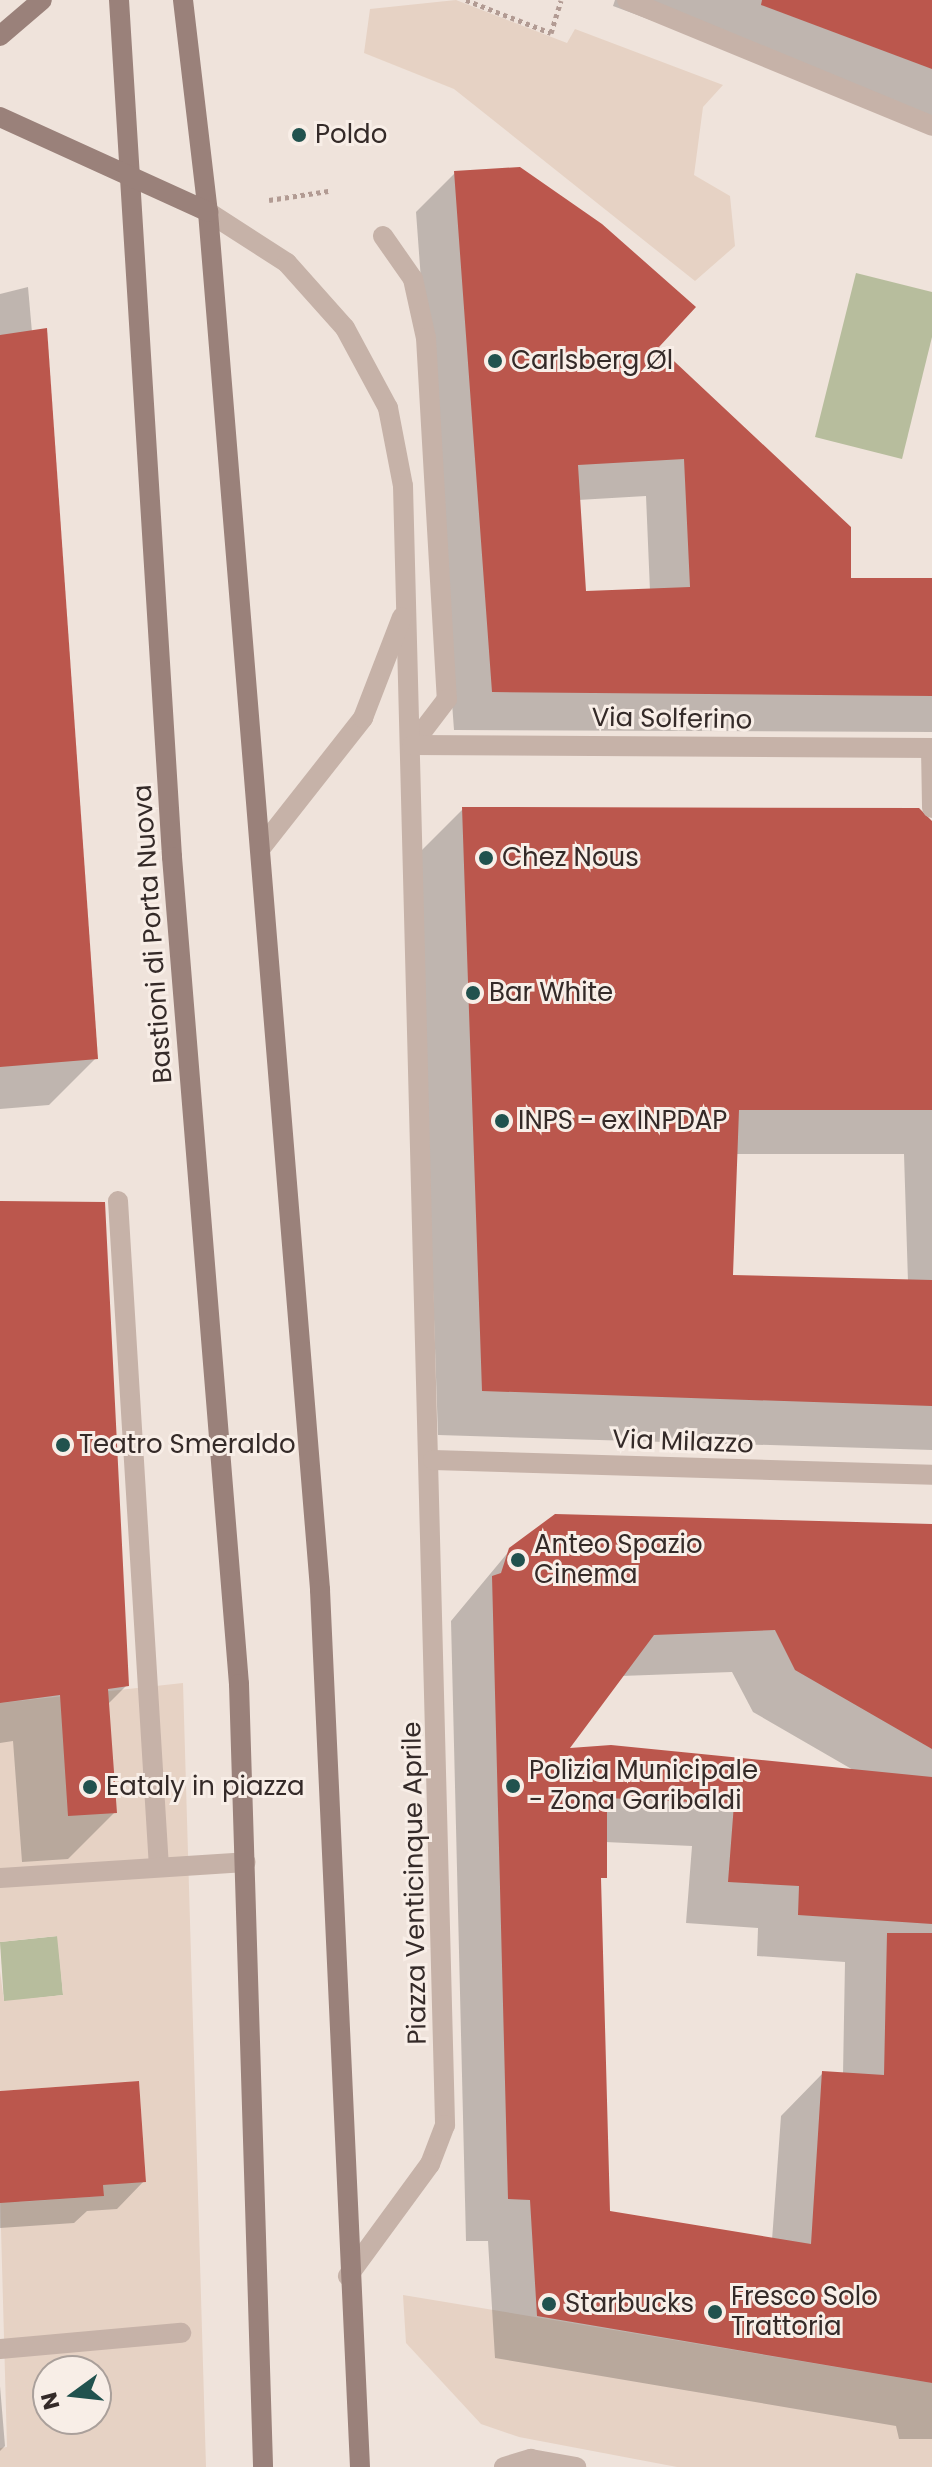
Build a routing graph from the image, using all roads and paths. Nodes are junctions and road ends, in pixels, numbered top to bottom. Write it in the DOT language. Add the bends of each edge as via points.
graph roads {
  1 [pos="42,0"];
  2 [pos="119,0"];
  3 [pos="183,0"];
  4 [pos="466,0"];
  5 [pos="561,0"];
  6 [pos="627,0"];
  7 [pos="0,36"];
  8 [pos="0,117"];
  9 [pos="932,126"];
  10 [pos="132,179"];
  11 [pos="328,191"];
  12 [pos="260,201"];
  13 [pos="208,212"];
  14 [pos="383,236"];
  15 [pos="408,590"];
  16 [pos="412,745"];
  17 [pos="932,748"];
  18 [pos="932,808"];
  19 [pos="260,849"];
  20 [pos="118,1201"];
  21 [pos="433,1460"];
  22 [pos="932,1475"];
  23 [pos="245,1862"];
  24 [pos="159,1867"];
  25 [pos="0,1878"];
  26 [pos="348,2276"];
  27 [pos="181,2333"];
  28 [pos="0,2349"];
  29 [pos="263,2467"];
  30 [pos="360,2467"];
  31 [pos="504,2467"];
  32 [pos="576,2467"];
  1 -- 7 [label="main road"];
  2 -- 10 [label="main road, Bastioni di Porta Nuova"];
  3 -- 13 [label="main road"];
  4 -- 5 [label="path" via="551,33"];
  6 -- 9 [label="street"];
  8 -- 10 [label="main road"];
  10 -- 13 [label="main road"];
  10 -- 23 [label="main road, Bastioni di Porta Nuova" via="172,857 239,1684"];
  11 -- 12 [label="path"];
  13 -- 15 [label="street" via="287,263 369,368 397,446"];
  13 -- 19 [label="main road"];
  14 -- 16 [label="street" via="413,279 426,338 447,699"];
  15 -- 16 [label="street"];
  15 -- 19 [label="street" via="363,718"];
  16 -- 17 [label="street, Via Solferino"];
  16 -- 21 [label="street"];
  17 -- 18 [label="street"];
  19 -- 26 [label="main road" via="327,1699"];
  20 -- 24 [label="street"];
  21 -- 22 [label="street, Via Milazzo"];
  21 -- 26 [label="street, Piazza Venticinque Aprile" via="445,2125 430,2164"];
  23 -- 24 [label="street"];
  23 -- 29 [label="main road"];
  24 -- 25 [label="street"];
  26 -- 30 [label="main road"];
  27 -- 28 [label="street"];
  31 -- 32 [label="street" via="531,2459"];
}
